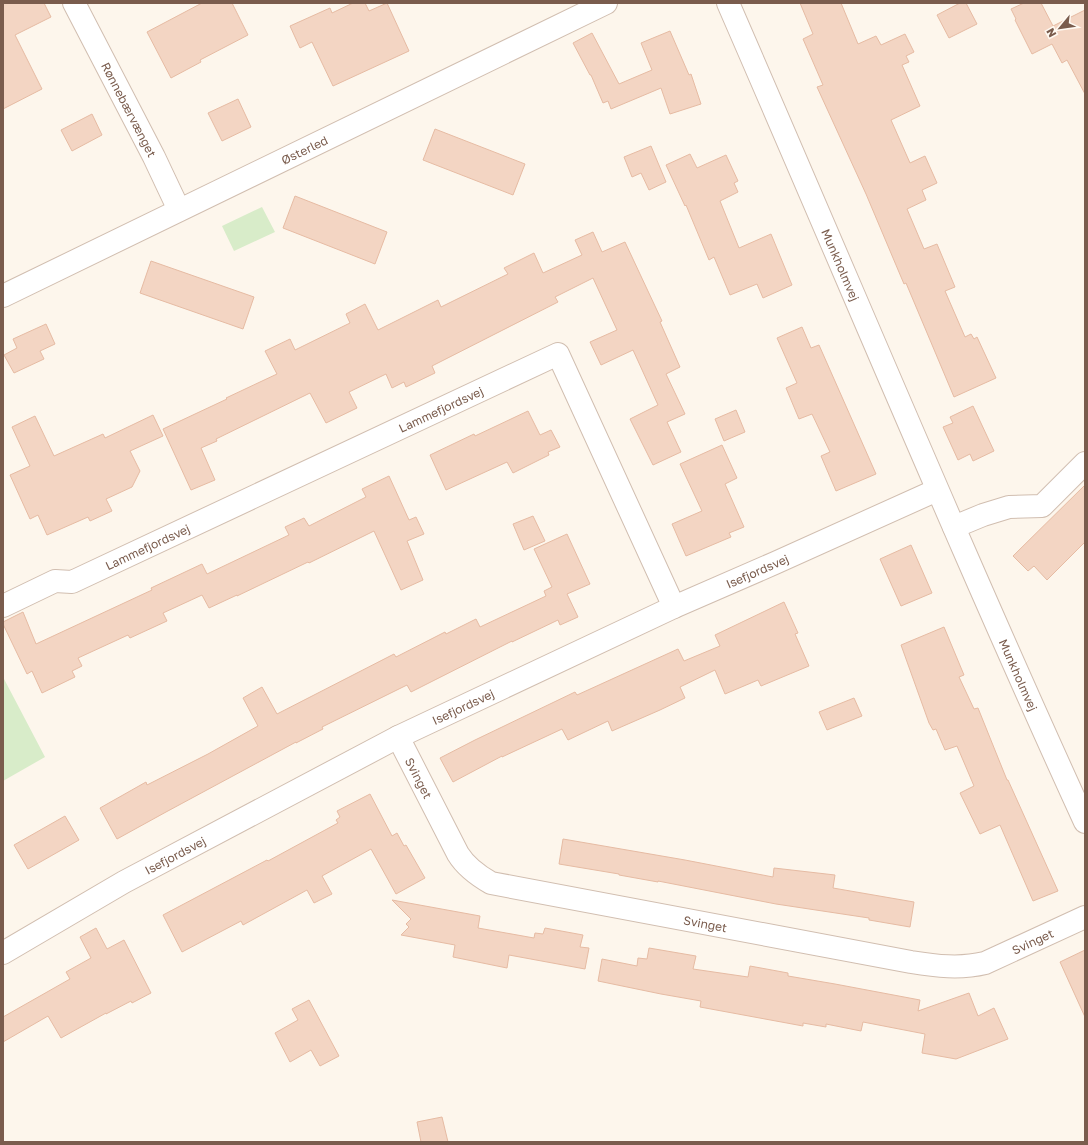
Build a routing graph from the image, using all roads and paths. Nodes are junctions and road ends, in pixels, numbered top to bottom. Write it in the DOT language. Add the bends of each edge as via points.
graph roads {
  1 [pos="606,3"];
  2 [pos="728,3"];
  3 [pos="81,6"];
  4 [pos="179,210"];
  5 [pos="3,296"];
  6 [pos="1085,463"];
  7 [pos="937,490"];
  8 [pos="954,527"];
  9 [pos="3,606"];
  10 [pos="674,607"];
  11 [pos="398,737"];
  12 [pos="1085,822"];
  13 [pos="1085,917"];
  14 [pos="3,953"];
  1 -- 4 [label="street, Østerled"];
  2 -- 7 [label="street, Munkholmvej"];
  3 -- 4 [label="street, Rønnebærvænget"];
  4 -- 5 [label="street, Østerled"];
  6 -- 8 [label="street" via="1042,506 1008,507"];
  7 -- 8 [label="street, Munkholmvej"];
  7 -- 10 [label="street, Isefjordsvej"];
  8 -- 12 [label="street, Munkholmvej"];
  9 -- 10 [label="street, Lammefjordsvej" via="55,581 72,582 558,354"];
  10 -- 11 [label="street, Isefjordsvej"];
  11 -- 13 [label="street, Svinget" via="463,862 491,883 949,967 985,963"];
  11 -- 14 [label="street, Isefjordsvej" via="124,882"];
}
